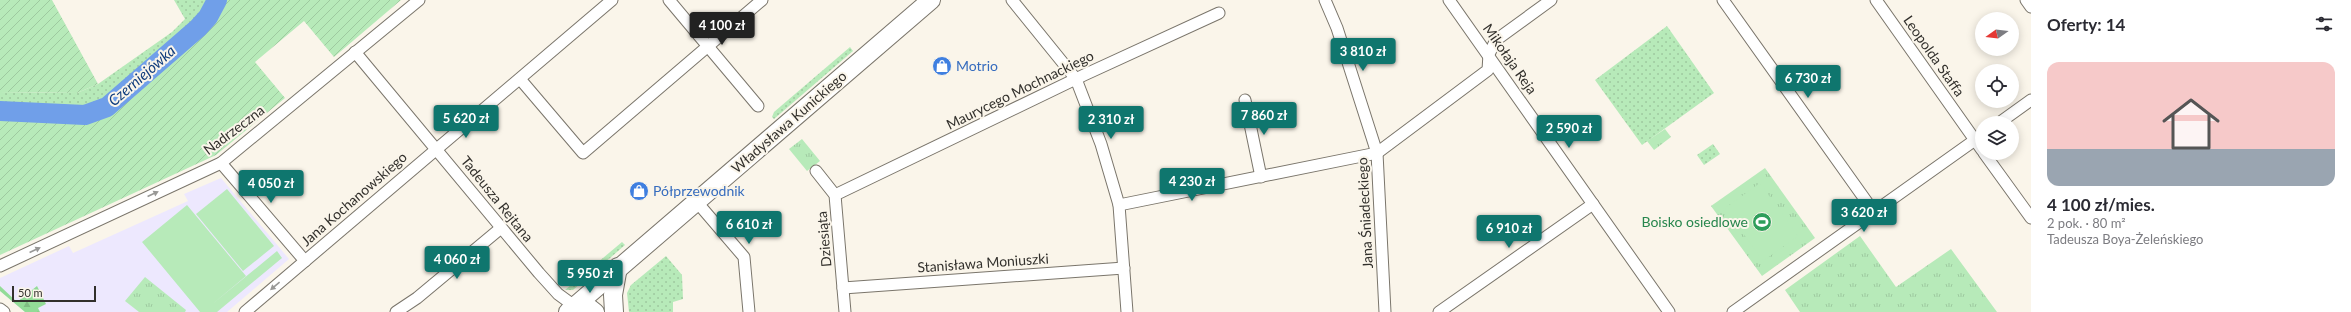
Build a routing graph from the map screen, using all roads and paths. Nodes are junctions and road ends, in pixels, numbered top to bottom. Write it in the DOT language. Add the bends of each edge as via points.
graph roads {
  1 [pos="418,0"];
  2 [pos="612,0"];
  3 [pos="669,0"];
  4 [pos="762,0"];
  5 [pos="931,0"];
  6 [pos="1012,0"];
  7 [pos="1325,0"];
  8 [pos="1449,0"];
  9 [pos="1551,0"];
  10 [pos="1723,0"];
  11 [pos="1876,0"];
  12 [pos="2026,0"];
  13 [pos="2031,7"];
  14 [pos="1219,13"];
  15 [pos="707,46"];
  16 [pos="355,52"];
  17 [pos="1489,54"];
  18 [pos="520,79"];
  19 [pos="1076,79"];
  20 [pos="1245,100"];
  21 [pos="2031,100"];
  22 [pos="758,106"];
  23 [pos="2009,116"];
  24 [pos="1975,133"];
  25 [pos="1975,139"];
  26 [pos="436,148"];
  27 [pos="1377,153"];
  28 [pos="1989,160"];
  29 [pos="221,162"];
  30 [pos="816,171"];
  31 [pos="1261,176"];
  32 [pos="835,195"];
  33 [pos="696,200"];
  34 [pos="1593,204"];
  35 [pos="1119,205"];
  36 [pos="1874,212"];
  37 [pos="2031,218"];
  38 [pos="501,228"];
  39 [pos="305,261"];
  40 [pos="0,266"];
  41 [pos="618,267"];
  42 [pos="1124,268"];
  43 [pos="843,288"];
  44 [pos="0,309"];
  45 [pos="570,310"];
  46 [pos="4,312"];
  47 [pos="245,312"];
  48 [pos="396,312"];
  49 [pos="596,312"];
  50 [pos="614,312"];
  51 [pos="749,312"];
  52 [pos="845,312"];
  53 [pos="1127,312"];
  54 [pos="1385,312"];
  55 [pos="1439,312"];
  56 [pos="1669,312"];
  57 [pos="1733,312"];
  1 -- 16 [label="street, Nadrzeczna"];
  2 -- 18 [label="street, Jana Kochanowskiego"];
  3 -- 15 [label="street"];
  4 -- 15 [label="street"];
  5 -- 33 [label="main road, Władysława Kunickiego"];
  6 -- 19 [label="street"];
  7 -- 27 [label="street, Jana Śniadeckiego" via="1337,28"];
  8 -- 17 [label="street, Mikołaja Reja"];
  9 -- 17 [label="street" via="1496,40"];
  10 -- 36 [label="street"];
  11 -- 24 [label="street, Leopolda Staffa"];
  12 -- 13 [label="street"];
  14 -- 19 [label="street, Maurycego Mochnackiego"];
  15 -- 18 [label="street" via="583,153"];
  15 -- 22 [label="street"];
  16 -- 26 [label="street, Tadeusza Rejtana"];
  16 -- 29 [label="street, Nadrzeczna"];
  17 -- 27 [label="street" via="1488,70"];
  17 -- 34 [label="street, Mikołaja Reja"];
  18 -- 26 [label="street, Jana Kochanowskiego"];
  19 -- 32 [label="street, Maurycego Mochnackiego"];
  19 -- 35 [label="street" via="1101,144"];
  20 -- 31 [label="street"];
  21 -- 23 [label="street"];
  25 -- 36 [label="street"];
  26 -- 38 [label="street, Tadeusza Rejtana"];
  26 -- 39 [label="street, Jana Kochanowskiego"];
  27 -- 31 [label="street"];
  27 -- 54 [label="street, Jana Śniadeckiego"];
  28 -- 37 [label="street"];
  29 -- 39 [label="street"];
  40 -- 29 [label="street, Nadrzeczna, one-way"];
  30 -- 32 [label="street, Dziesiąta"];
  31 -- 35 [label="street"];
  32 -- 43 [label="street, Dziesiąta"];
  33 -- 41 [label="main road, Władysława Kunickiego"];
  33 -- 51 [label="street" via="744,257"];
  34 -- 55 [label="street"];
  34 -- 56 [label="street, Mikołaja Reja"];
  35 -- 42 [label="street"];
  36 -- 57 [label="street"];
  38 -- 45 [label="street, Tadeusza Rejtana"];
  38 -- 48 [label="street" via="417,298"];
  39 -- 47 [label="street, Jana Kochanowskiego, one-way"];
  41 -- 45 [label="main road, Władysława Kunickiego"];
  41 -- 50 [label="main road" via="613,295"];
  42 -- 43 [label="street, Stanisława Moniuszki"];
  42 -- 53 [label="street"];
  43 -- 52 [label="street, Dziesiąta"];
  44 -- 46 [label="street"];
  45 -- 49 [label="street" via="591,308"];
}
